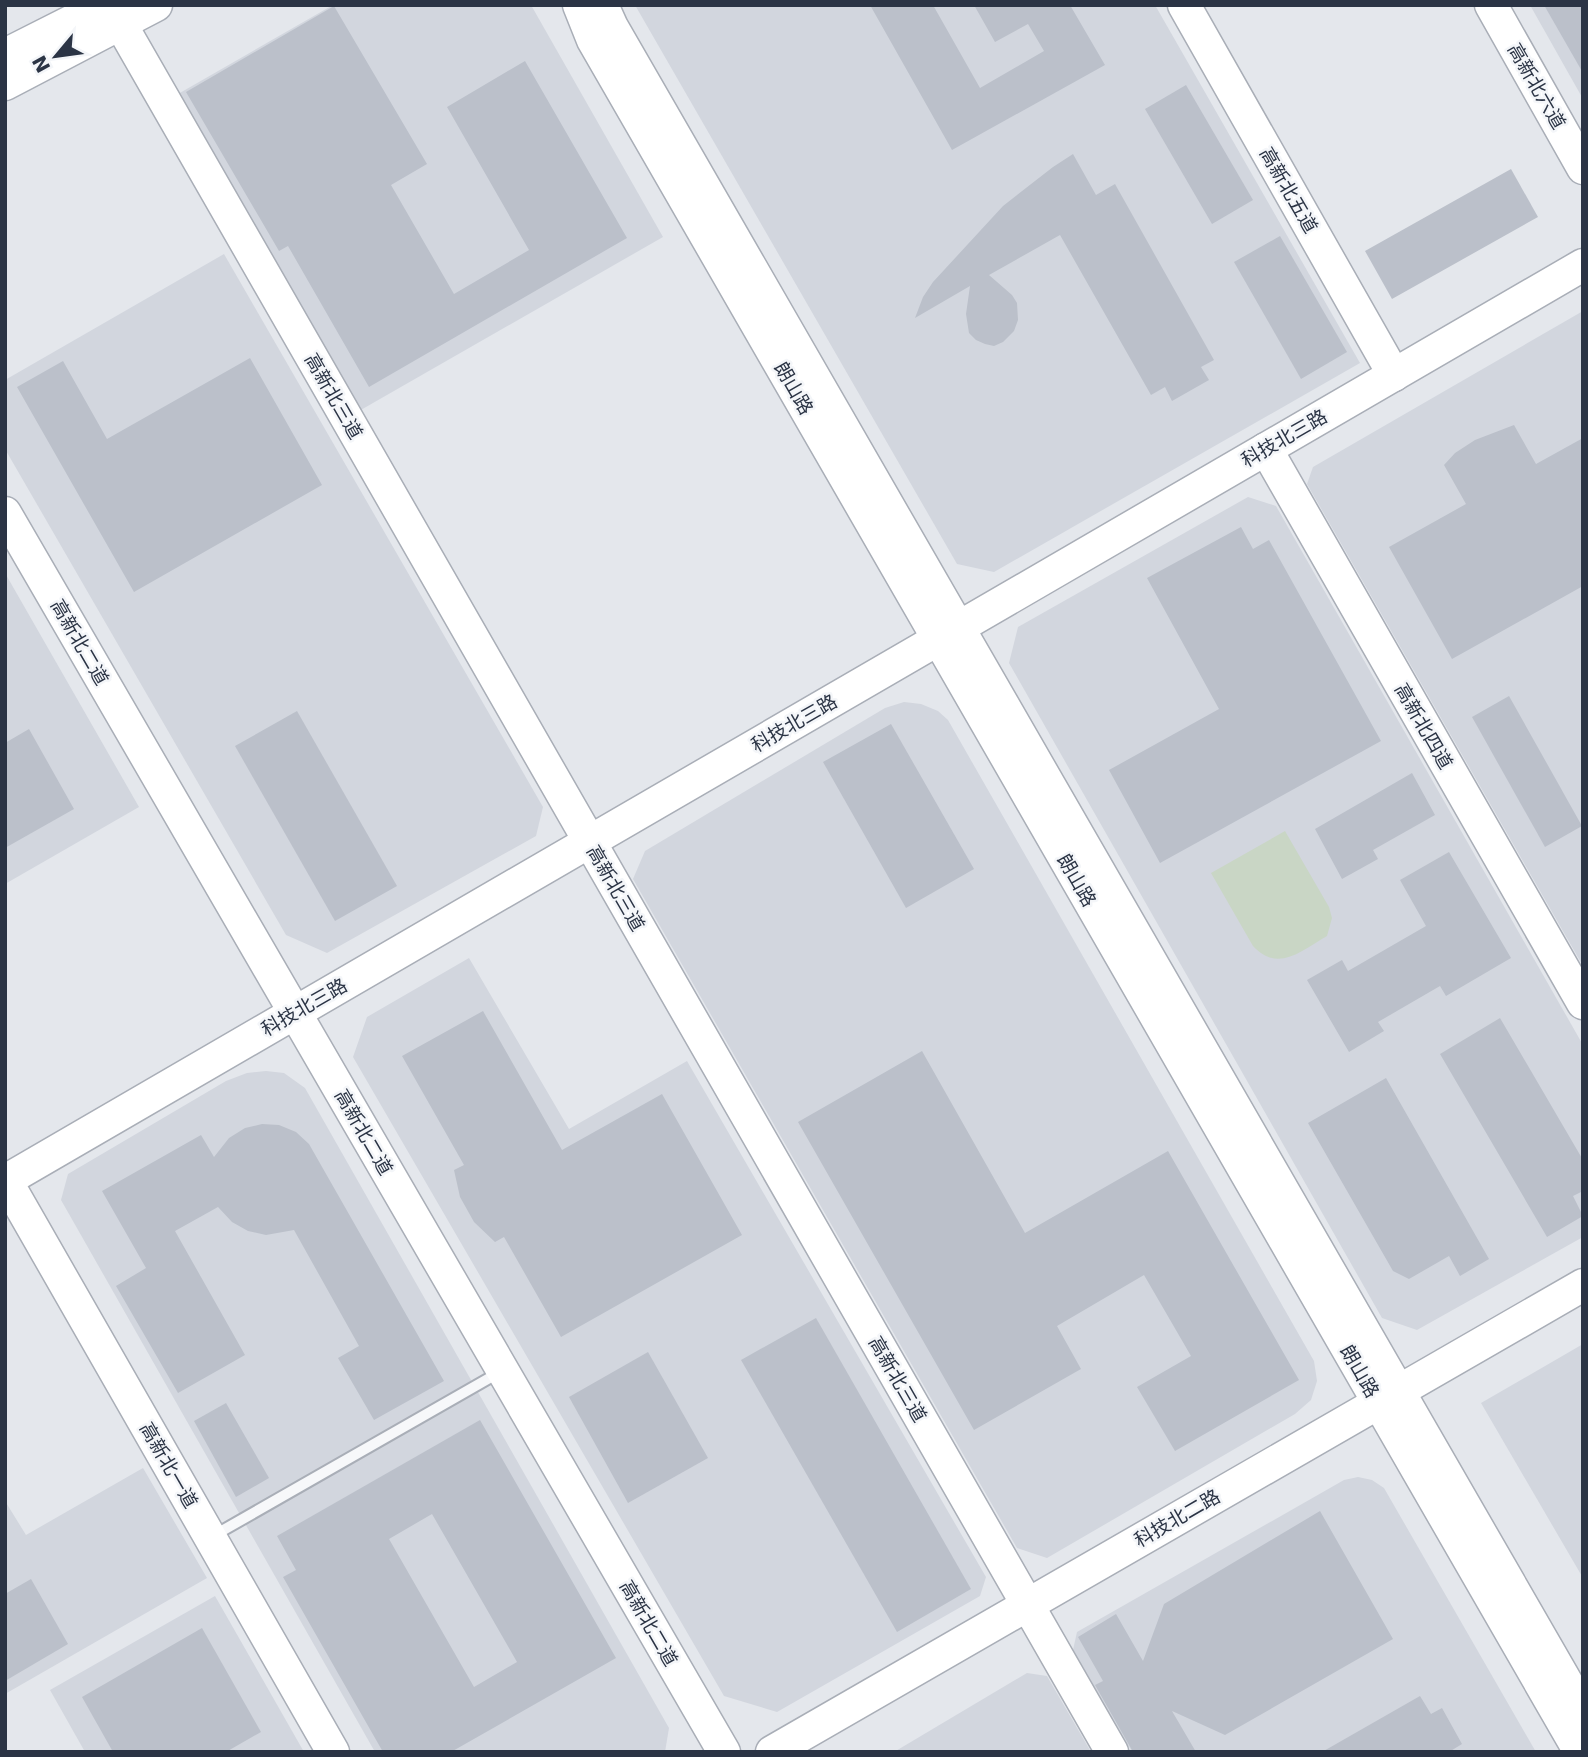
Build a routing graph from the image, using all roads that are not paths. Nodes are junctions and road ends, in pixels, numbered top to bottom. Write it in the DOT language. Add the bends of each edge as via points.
graph roads {
  1 [pos="156,5"];
  2 [pos="579,5"];
  3 [pos="602,5"];
  4 [pos="1184,5"];
  5 [pos="1491,5"];
  6 [pos="112,14"];
  7 [pos="5,55"];
  8 [pos="5,84"];
  9 [pos="1583,168"];
  10 [pos="1583,265"];
  11 [pos="1394,375"];
  12 [pos="1266,449"];
  13 [pos="5,513"];
  14 [pos="948,633"];
  15 [pos="589,841"];
  16 [pos="1583,1003"];
  17 [pos="295,1013"];
  18 [pos="6,1180"];
  19 [pos="1583,1285"];
  20 [pos="502,1371"];
  21 [pos="1388,1396"];
  22 [pos="211,1538"];
  23 [pos="1027,1605"];
  24 [pos="1583,1711"];
  25 [pos="333,1752"];
  26 [pos="723,1752"];
  27 [pos="772,1752"];
  28 [pos="1112,1752"];
  29 [pos="1580,1752"];
  1 -- 6 [label="street"];
  2 -- 14 [label="street, 朗山路" via="593,40"];
  3 -- 14 [label="street, 朗山路"];
  4 -- 11 [label="street, 高新北五道"];
  5 -- 9 [label="street, 高新北六道"];
  6 -- 7 [label="street"];
  6 -- 8 [label="street"];
  6 -- 15 [label="street, 高新北三道"];
  10 -- 11 [label="street, 科技北三路"];
  11 -- 12 [label="street, 科技北三路"];
  12 -- 14 [label="street, 科技北三路"];
  12 -- 16 [label="street, 高新北四道"];
  13 -- 17 [label="street, 高新北二道"];
  14 -- 15 [label="street, 科技北三路"];
  14 -- 21 [label="street, 朗山路"];
  15 -- 17 [label="street, 科技北三路"];
  15 -- 23 [label="street, 高新北三道"];
  17 -- 18 [label="street, 科技北三路"];
  17 -- 20 [label="street, 高新北二道"];
  18 -- 22 [label="street, 高新北一道"];
  19 -- 21 [label="street, 科技北二路"];
  20 -- 22 [label="lane"];
  20 -- 26 [label="street, 高新北二道"];
  21 -- 23 [label="street, 科技北二路"];
  21 -- 24 [label="street, 朗山路"];
  21 -- 29 [label="street, 朗山路"];
  22 -- 25 [label="street, 高新北一道"];
  23 -- 27 [label="street, 科技北二路"];
  23 -- 28 [label="street, 高新北三道"];
}
